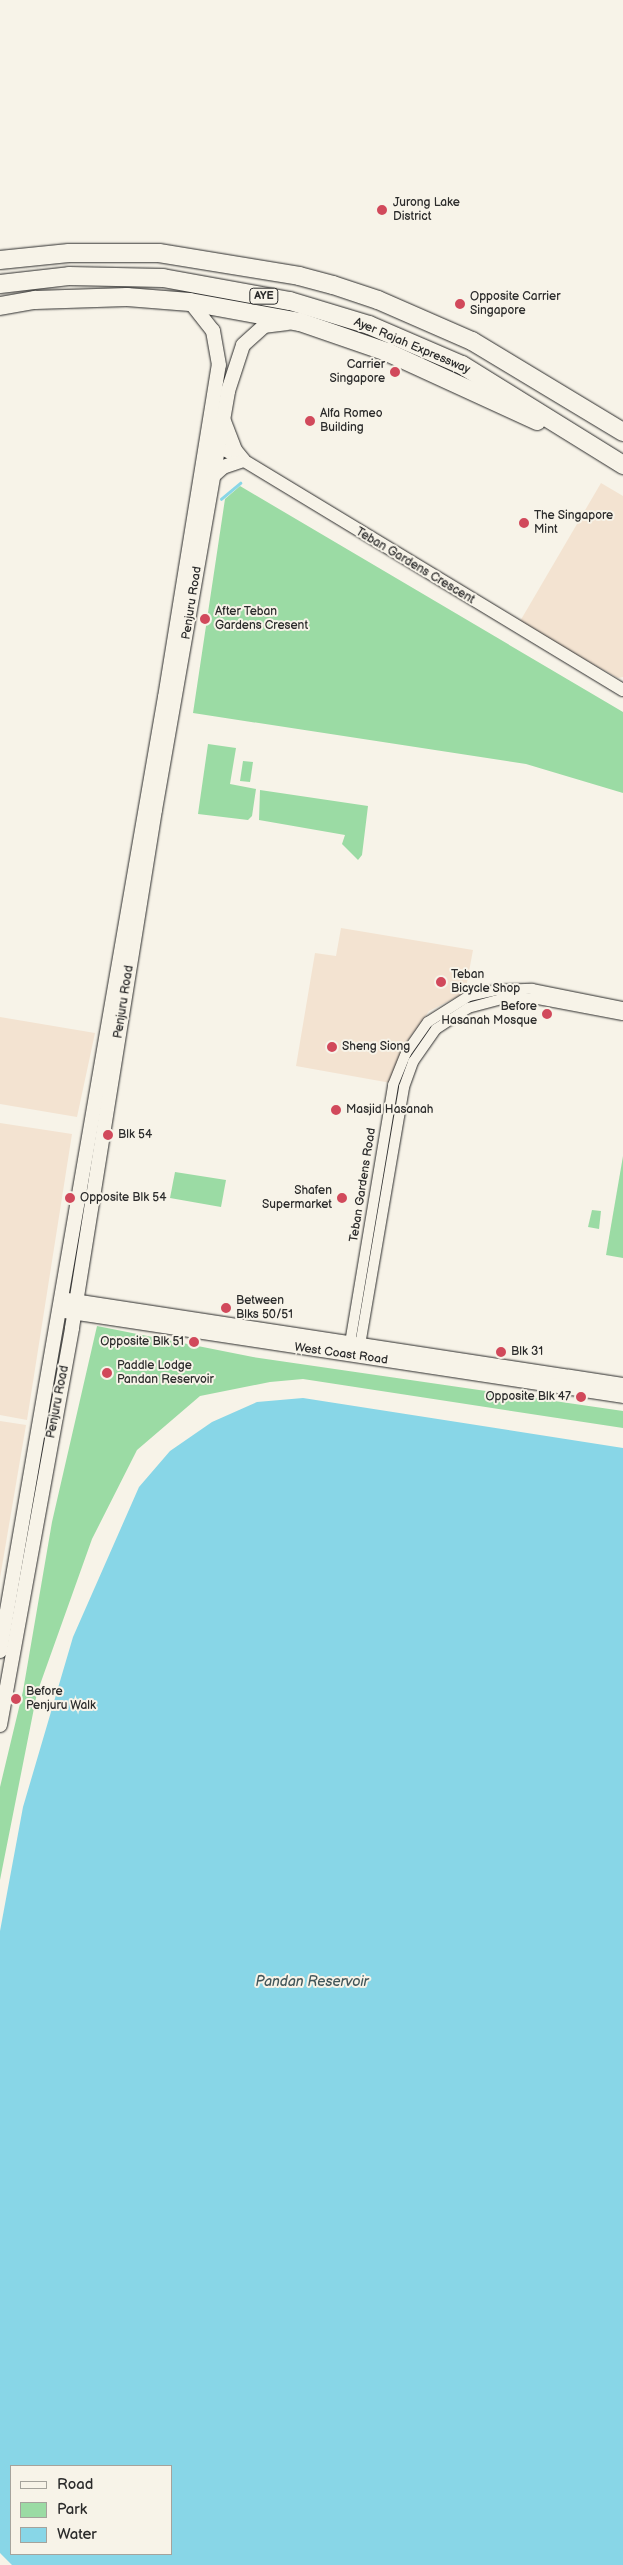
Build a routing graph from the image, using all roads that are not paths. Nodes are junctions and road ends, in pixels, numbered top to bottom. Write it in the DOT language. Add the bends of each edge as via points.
graph roads {
  1 [pos="0,260"];
  2 [pos="0,284"];
  3 [pos="190,302"];
  4 [pos="0,306"];
  5 [pos="300,322"];
  6 [pos="550,420"];
  7 [pos="224,421"];
  8 [pos="623,432"];
  9 [pos="213,445"];
  10 [pos="243,460"];
  11 [pos="623,466"];
  12 [pos="214,476"];
  13 [pos="623,690"];
  14 [pos="145,841"];
  15 [pos="623,1007"];
  16 [pos="623,1015"];
  17 [pos="60,1305"];
  18 [pos="75,1307"];
  19 [pos="354,1351"];
  20 [pos="623,1385"];
  21 [pos="623,1396"];
  22 [pos="0,1651"];
  23 [pos="0,1725"];
  1 -- 8 [label="highway, AYE" via="69,253 159,253 333,285 378,300 472,341"];
  2 -- 6 [label="highway, Ayer Rajah Expressway / AYE" via="69,276 163,278 290,301 369,325 462,365"];
  3 -- 4 [label="highway" via="126,297 35,300"];
  3 -- 5 [label="highway"];
  3 -- 9 [label="main road, Penjuru Road" via="213,330 218,356"];
  5 -- 6 [label="highway" via="387,352 538,421"];
  5 -- 7 [label="main road, Penjuru Road" via="264,326 244,345 228,391"];
  6 -- 11 [label="highway, Ayer Rajah Expressway / AYE"];
  7 -- 9 [label="main road, Penjuru Road"];
  7 -- 10 [label="main road" via="235,450"];
  9 -- 10 [label="street, Teban Gardens Crescent"];
  9 -- 12 [label="main road, Penjuru Road"];
  9 -- 14 [label="main road, Penjuru Road"];
  10 -- 12 [label="main road" via="223,467"];
  10 -- 13 [label="street, Teban Gardens Crescent"];
  12 -- 14 [label="main road, Penjuru Road"];
  14 -- 17 [label="main road, Penjuru Road"];
  14 -- 18 [label="main road, Penjuru Road"];
  15 -- 19 [label="street, Teban Gardens Road" via="532,989 496,990 469,996 428,1022 406,1053 393,1085"];
  16 -- 19 [label="street, Teban Gardens Road" via="538,999 506,998 468,1008 436,1029 413,1062 404,1086"];
  17 -- 18 [label="main road, West Coast Road"];
  17 -- 22 [label="main road, Penjuru Road"];
  18 -- 19 [label="main road, West Coast Road"];
  18 -- 23 [label="main road, Penjuru Road"];
  19 -- 20 [label="main road, West Coast Road"];
  19 -- 21 [label="main road, West Coast Road"];
}
